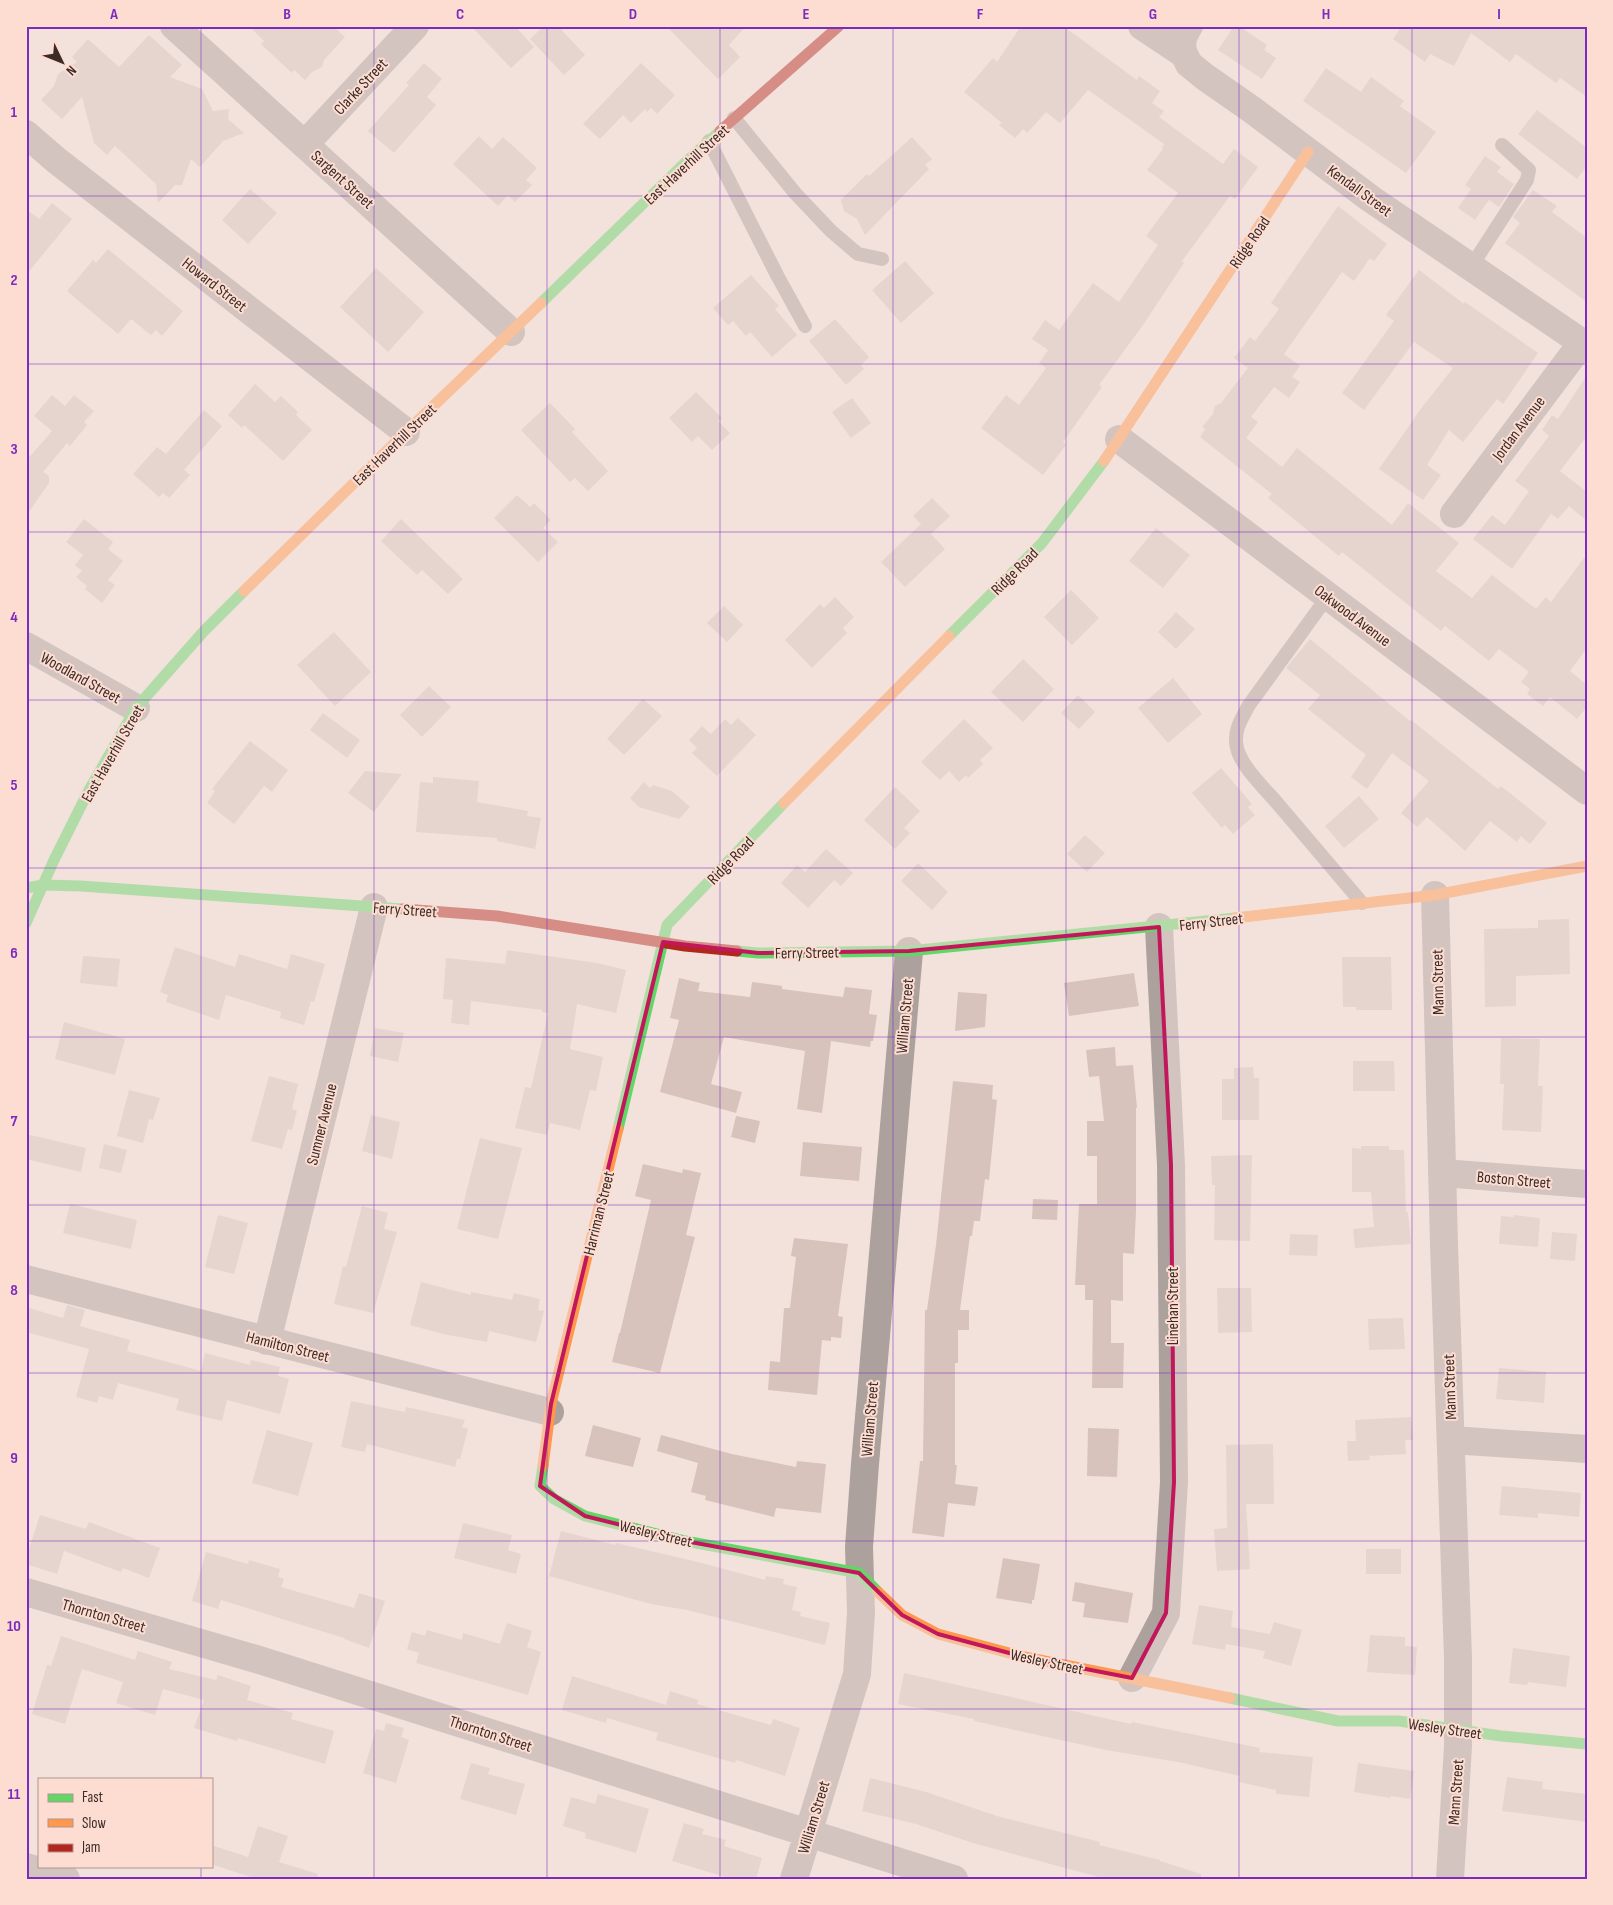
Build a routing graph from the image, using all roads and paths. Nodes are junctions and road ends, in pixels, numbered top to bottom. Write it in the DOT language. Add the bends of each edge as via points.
graph roads {
  1 [pos="174,26"];
  2 [pos="415,26"];
  3 [pos="839,26"];
  4 [pos="1142,26"];
  5 [pos="1189,26"];
  6 [pos="1184,54"];
  7 [pos="734,118"];
  8 [pos="26,134"];
  9 [pos="709,141"];
  10 [pos="305,144"];
  11 [pos="1502,145"];
  12 [pos="1308,152"];
  13 [pos="882,259"];
  14 [pos="1471,266"];
  15 [pos="805,326"];
  16 [pos="511,332"];
  17 [pos="1585,344"];
  18 [pos="406,432"];
  19 [pos="1119,439"];
  20 [pos="1454,514"];
  21 [pos="1328,596"];
  22 [pos="26,646"];
  23 [pos="136,708"];
  24 [pos="1587,791"];
  25 [pos="1587,866"];
  26 [pos="43,885"];
  27 [pos="26,888"];
  28 [pos="1435,895"];
  29 [pos="1362,904"];
  30 [pos="374,907"];
  31 [pos="26,923"];
  32 [pos="1159,927"];
  33 [pos="663,942"];
  34 [pos="909,951"];
  35 [pos="1442,1173"];
  36 [pos="1587,1184"];
  37 [pos="26,1279"];
  38 [pos="268,1341"];
  39 [pos="550,1412"];
  40 [pos="1450,1440"];
  41 [pos="1587,1449"];
  42 [pos="540,1486"];
  43 [pos="859,1573"];
  44 [pos="26,1592"];
  45 [pos="1132,1678"];
  46 [pos="1458,1729"];
  47 [pos="1587,1744"];
  48 [pos="808,1833"];
  49 [pos="26,1867"];
  50 [pos="66,1879"];
  51 [pos="794,1879"];
  52 [pos="954,1879"];
  53 [pos="1450,1879"];
  1 -- 10 [label="street, Sargent Street"];
  2 -- 10 [label="street, Clarke Street"];
  3 -- 7 [label="street, East Haverhill Street"];
  4 -- 6 [label="street, Kendall Street"];
  5 -- 6 [label="street" via="1183,37"];
  6 -- 12 [label="street, Kendall Street" via="1205,77"];
  7 -- 9 [label="street, East Haverhill Street"];
  7 -- 13 [label="lane" via="795,193 831,231 858,254"];
  8 -- 18 [label="street, Howard Street"];
  9 -- 15 [label="lane"];
  9 -- 16 [label="street, East Haverhill Street"];
  10 -- 16 [label="street, Sargent Street"];
  11 -- 14 [label="lane" via="1529,170 1528,180"];
  12 -- 14 [label="street, Kendall Street"];
  12 -- 19 [label="street, Ridge Road"];
  14 -- 17 [label="street, Kendall Street"];
  16 -- 18 [label="street, East Haverhill Street"];
  17 -- 20 [label="street, Jordan Avenue"];
  18 -- 23 [label="street, East Haverhill Street" via="204,631"];
  19 -- 21 [label="street, Oakwood Avenue"];
  19 -- 33 [label="street, Ridge Road" via="1042,543 836,749 667,925"];
  21 -- 24 [label="street, Oakwood Avenue"];
  21 -- 29 [label="lane" via="1246,710 1236,733 1237,749 1262,785"];
  22 -- 23 [label="street, Woodland Street"];
  23 -- 26 [label="street, East Haverhill Street" via="89,790"];
  25 -- 28 [label="street, Ferry Street"];
  26 -- 27 [label="street, Ferry Street"];
  26 -- 30 [label="street, Ferry Street"];
  26 -- 31 [label="street, East Haverhill Street"];
  28 -- 29 [label="street, Ferry Street"];
  28 -- 35 [label="street, Mann Street"];
  29 -- 32 [label="street, Ferry Street"];
  30 -- 33 [label="street, Ferry Street" via="497,916"];
  30 -- 38 [label="street, Sumner Avenue"];
  32 -- 34 [label="street, Ferry Street"];
  32 -- 45 [label="street, Linehan Street" via="1171,1165 1174,1482 1166,1613"];
  33 -- 34 [label="street, Ferry Street" via="758,953"];
  33 -- 39 [label="street, Harriman Street"];
  34 -- 43 [label="street, William Street" via="865,1464"];
  35 -- 36 [label="street, Boston Street"];
  35 -- 40 [label="street, Mann Street"];
  37 -- 38 [label="street, Hamilton Street"];
  38 -- 39 [label="street, Hamilton Street"];
  39 -- 42 [label="street, Harriman Street"];
  40 -- 41 [label="street"];
  40 -- 46 [label="street, Mann Street"];
  42 -- 43 [label="street, Wesley Street" via="554,1499 585,1516 685,1541"];
  43 -- 45 [label="street, Wesley Street" via="902,1615 938,1634 1024,1657"];
  43 -- 48 [label="street, William Street" via="862,1612 856,1674"];
  44 -- 48 [label="street, Thornton Street" via="256,1659"];
  45 -- 46 [label="street, Wesley Street" via="1338,1721 1399,1721"];
  46 -- 47 [label="street, Wesley Street"];
  46 -- 53 [label="street, Mann Street"];
  48 -- 51 [label="street, William Street"];
  48 -- 52 [label="street, Thornton Street"];
  49 -- 50 [label="street"];
}
